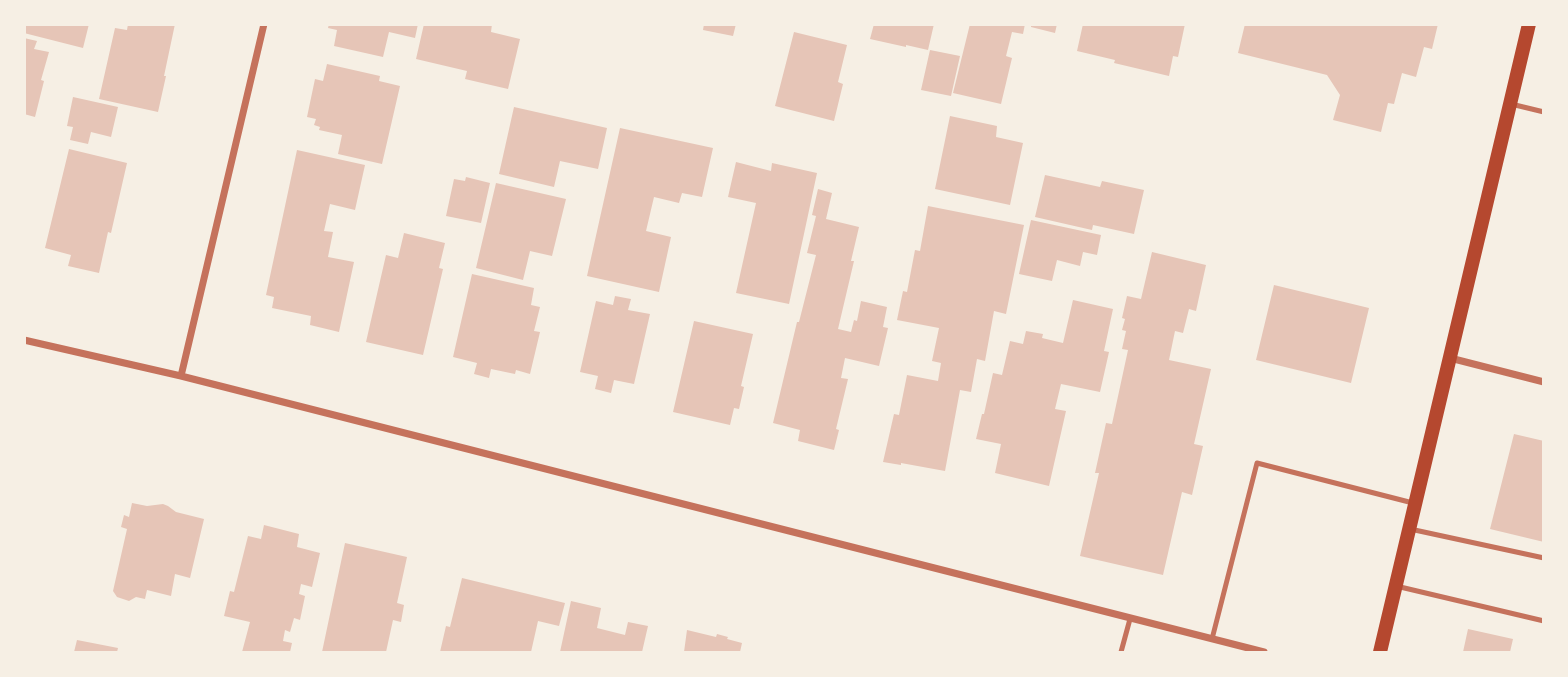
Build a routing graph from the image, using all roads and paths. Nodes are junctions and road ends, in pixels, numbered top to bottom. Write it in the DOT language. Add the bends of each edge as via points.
graph roads {
  1 [pos="264,24"];
  2 [pos="1530,24"];
  3 [pos="1511,104"];
  4 [pos="1544,113"];
  5 [pos="24,340"];
  6 [pos="1450,358"];
  7 [pos="181,376"];
  8 [pos="1544,382"];
  9 [pos="1416,504"];
  10 [pos="1410,529"];
  11 [pos="1544,558"];
  12 [pos="1396,586"];
  13 [pos="1130,619"];
  14 [pos="1544,621"];
  15 [pos="1212,639"];
  16 [pos="1121,653"];
  17 [pos="1264,653"];
  18 [pos="1380,653"];
  1 -- 7 [label="street"];
  2 -- 3 [label="main road"];
  3 -- 4 [label="lane"];
  3 -- 6 [label="main road"];
  5 -- 7 [label="street"];
  6 -- 8 [label="street"];
  6 -- 9 [label="main road"];
  7 -- 13 [label="street"];
  9 -- 10 [label="main road"];
  9 -- 15 [label="lane" via="1257,463"];
  10 -- 11 [label="lane"];
  10 -- 12 [label="main road"];
  12 -- 14 [label="lane"];
  12 -- 18 [label="main road"];
  13 -- 15 [label="street"];
  13 -- 16 [label="lane"];
  15 -- 17 [label="street"];
}
